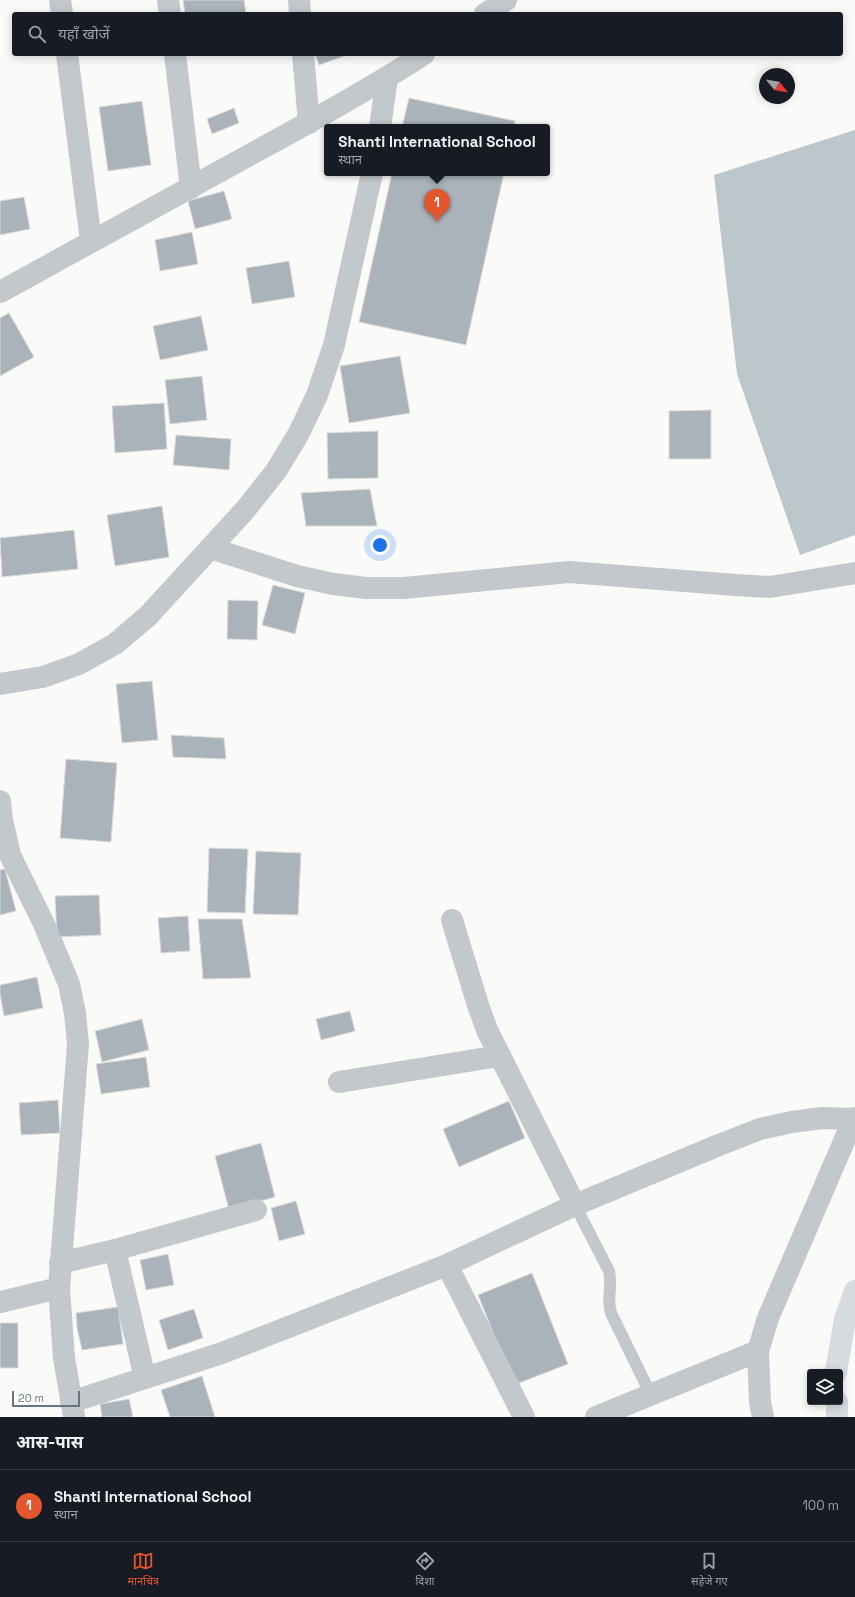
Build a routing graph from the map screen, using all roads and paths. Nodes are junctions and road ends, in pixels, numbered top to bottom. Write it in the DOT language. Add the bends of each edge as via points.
graph roads {
  1 [pos="60,0"];
  2 [pos="168,0"];
  3 [pos="299,0"];
  4 [pos="506,0"];
  5 [pos="62,12"];
  6 [pos="170,12"];
  7 [pos="300,12"];
  8 [pos="488,12"];
  9 [pos="67,56"];
  10 [pos="175,56"];
  11 [pos="303,56"];
  12 [pos="421,56"];
  13 [pos="387,78"];
  14 [pos="308,123"];
  15 [pos="380,124"];
  16 [pos="371,176"];
  17 [pos="192,188"];
  18 [pos="91,241"];
  19 [pos="0,292"];
  20 [pos="210,548"];
  21 [pos="855,573"];
  22 [pos="0,684"];
  23 [pos="0,801"];
  24 [pos="5,856"];
  25 [pos="452,920"];
  26 [pos="499,1056"];
  27 [pos="339,1082"];
  28 [pos="854,1118"];
  29 [pos="575,1206"];
  30 [pos="256,1210"];
  31 [pos="115,1250"];
  32 [pos="60,1263"];
  33 [pos="447,1265"];
  34 [pos="59,1288"];
  35 [pos="855,1291"];
  36 [pos="0,1302"];
  37 [pos="758,1351"];
  38 [pos="837,1369"];
  39 [pos="145,1378"];
  40 [pos="651,1395"];
  41 [pos="837,1405"];
  42 [pos="73,1410"];
  43 [pos="524,1417"];
  44 [pos="596,1417"];
  45 [pos="763,1417"];
  46 [pos="837,1417"];
  1 -- 5 [label="street"];
  2 -- 6 [label="street"];
  3 -- 7 [label="street"];
  4 -- 8 [label="street"];
  9 -- 18 [label="street"];
  10 -- 17 [label="street"];
  11 -- 14 [label="street"];
  12 -- 13 [label="street"];
  13 -- 14 [label="street"];
  13 -- 15 [label="street"];
  14 -- 17 [label="street"];
  16 -- 20 [label="street" via="334,345 317,395 299,434 276,471"];
  17 -- 18 [label="street"];
  18 -- 19 [label="street"];
  20 -- 21 [label="street" via="297,576 366,588 404,588 569,572 770,587"];
  20 -- 22 [label="street" via="148,616 115,644 79,664 43,677"];
  23 -- 24 [label="street"];
  24 -- 32 [label="street" via="40,917 69,984 75,1013 78,1044"];
  25 -- 26 [label="street" via="478,1005"];
  26 -- 27 [label="street"];
  26 -- 29 [label="street"];
  28 -- 29 [label="street" via="822,1118 760,1129"];
  28 -- 37 [label="street" via="768,1318"];
  29 -- 33 [label="street"];
  29 -- 40 [label="lane" via="609,1271 611,1288 608,1306"];
  30 -- 31 [label="street"];
  31 -- 32 [label="street"];
  31 -- 39 [label="street"];
  32 -- 34 [label="street"];
  33 -- 39 [label="street" via="222,1353"];
  33 -- 43 [label="street"];
  34 -- 36 [label="street"];
  34 -- 42 [label="street" via="64,1358"];
  35 -- 38 [label="main road" via="845,1319"];
  37 -- 40 [label="street"];
  37 -- 45 [label="street"];
  39 -- 42 [label="street"];
  40 -- 44 [label="street"];
  41 -- 46 [label="main road"];
}
